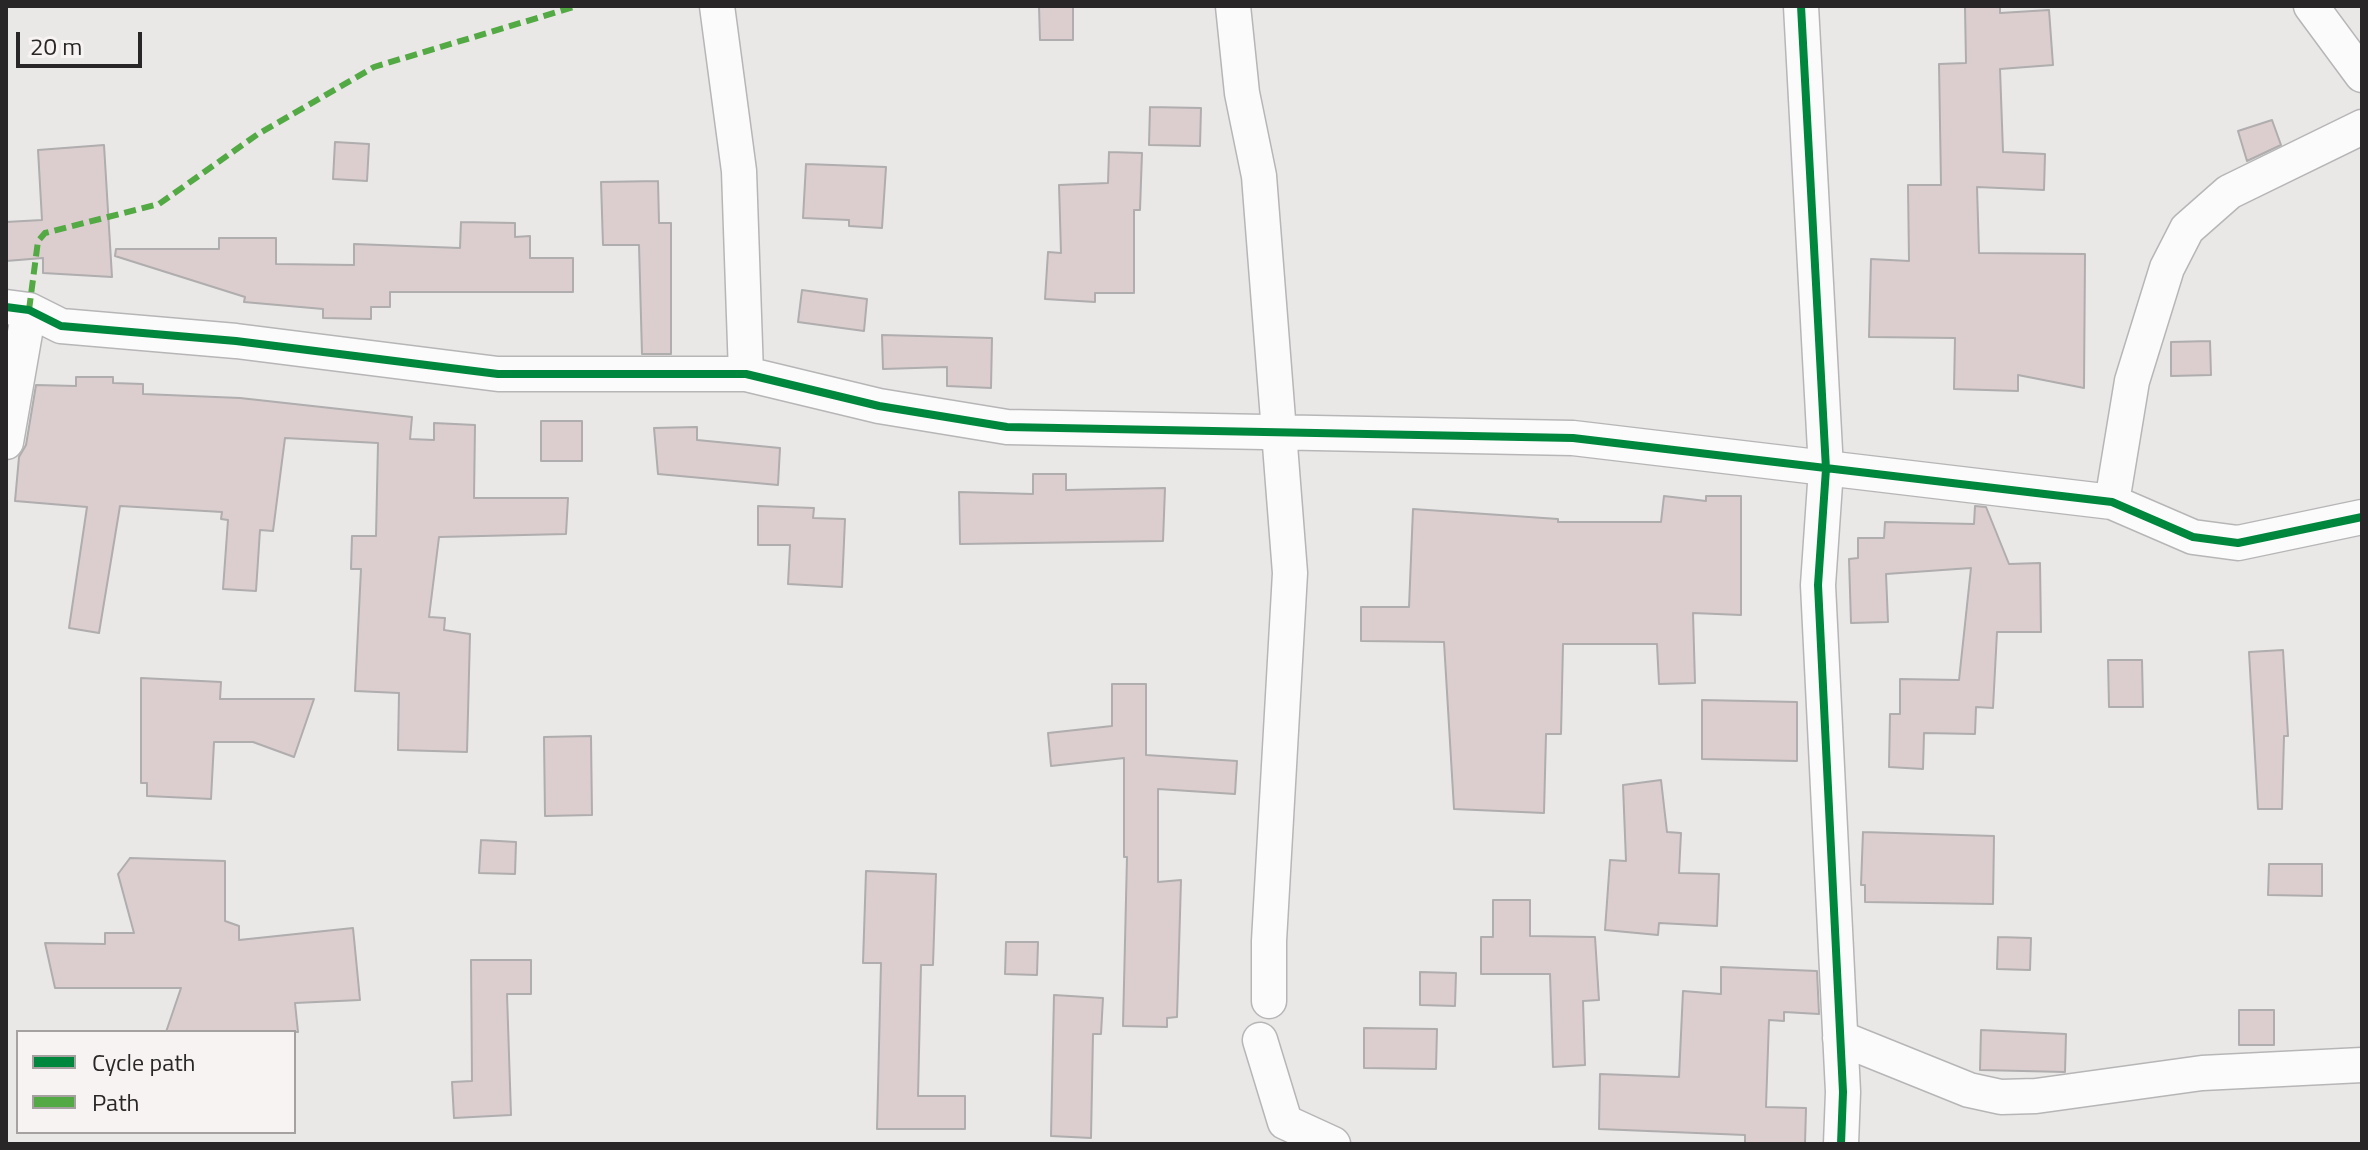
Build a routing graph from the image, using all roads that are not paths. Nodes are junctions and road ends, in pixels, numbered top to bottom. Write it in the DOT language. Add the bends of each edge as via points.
graph roads {
  1 [pos="717,6"];
  2 [pos="1233,6"];
  3 [pos="1801,6"];
  4 [pos="2311,6"];
  5 [pos="2362,75"];
  6 [pos="2362,127"];
  7 [pos="17,308"];
  8 [pos="746,374"];
  9 [pos="1281,433"];
  10 [pos="6,442"];
  11 [pos="1826,469"];
  12 [pos="2112,502"];
  13 [pos="2362,517"];
  14 [pos="1269,1001"];
  15 [pos="1840,1038"];
  16 [pos="1260,1040"];
  17 [pos="2362,1065"];
  18 [pos="1333,1144"];
  19 [pos="1841,1144"];
  1 -- 8 [label="street" via="739,171"];
  2 -- 9 [label="street" via="1242,93 1259,176"];
  3 -- 11 [label="street"];
  4 -- 5 [label="street"];
  6 -- 12 [label="street" via="2229,192 2187,229 2167,268 2132,381"];
  7 -- 8 [label="street" via="61,326 236,341 498,374"];
  7 -- 10 [label="street"];
  8 -- 9 [label="street" via="879,406 1007,427"];
  9 -- 11 [label="street" via="1573,438"];
  9 -- 14 [label="street" via="1290,573"];
  11 -- 12 [label="street"];
  11 -- 15 [label="street" via="1818,585"];
  12 -- 13 [label="street" via="2193,537 2238,543"];
  15 -- 17 [label="street" via="1969,1090 2001,1097 2202,1073"];
  15 -- 19 [label="street"];
  16 -- 18 [label="street" via="1285,1122"];
}
